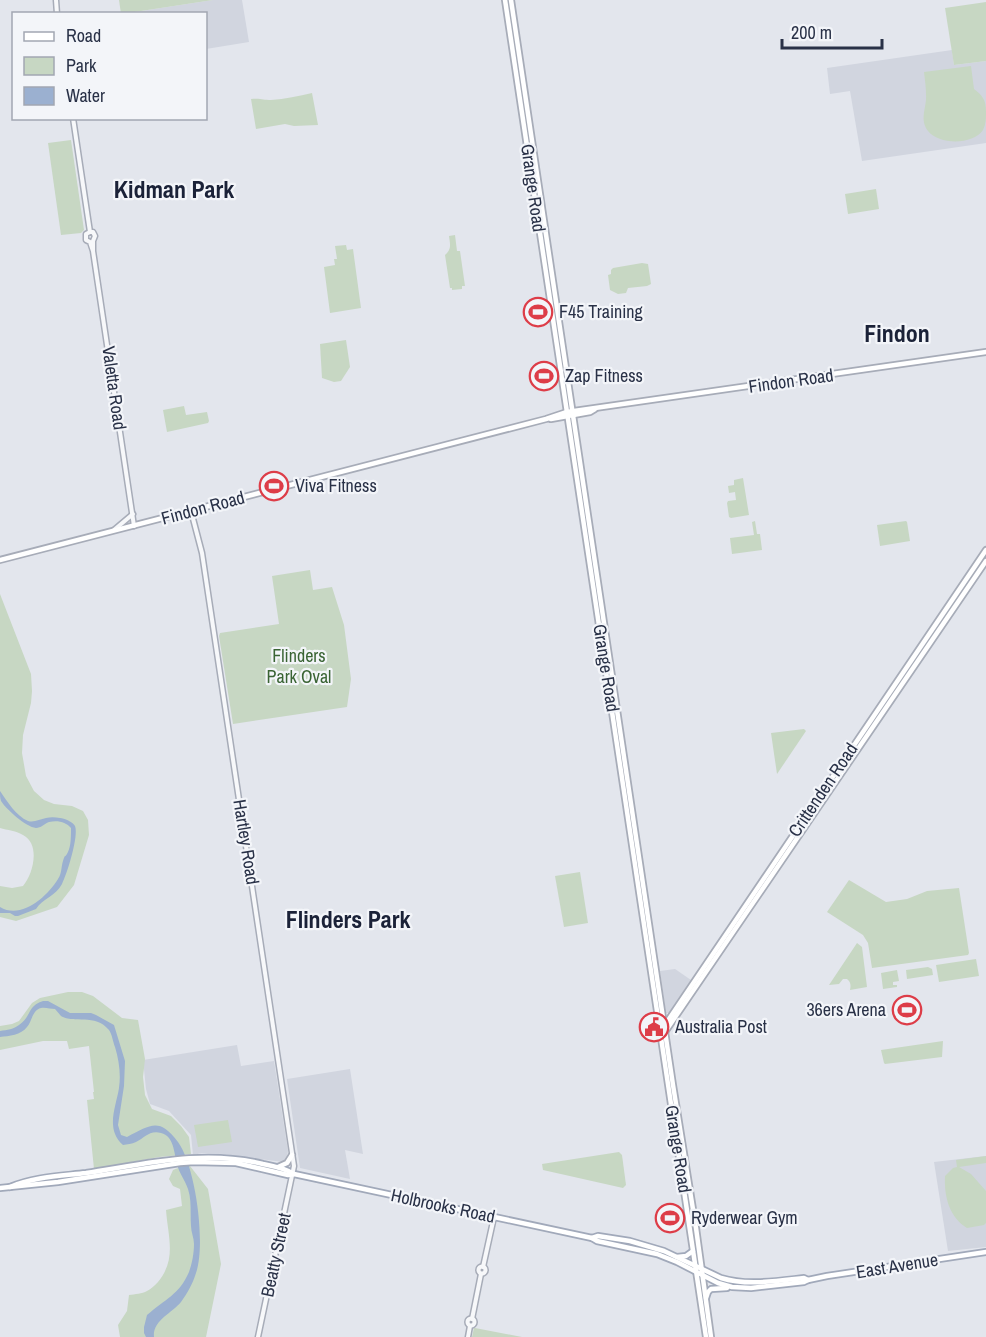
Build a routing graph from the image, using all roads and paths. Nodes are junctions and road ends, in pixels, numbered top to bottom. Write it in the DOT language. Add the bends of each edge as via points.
graph roads {
  1 [pos="505,0"];
  2 [pos="511,0"];
  3 [pos="73,120"];
  4 [pos="90,232"];
  5 [pos="92,241"];
  6 [pos="558,341"];
  7 [pos="986,352"];
  8 [pos="570,399"];
  9 [pos="566,404"];
  10 [pos="586,411"];
  11 [pos="570,414"];
  12 [pos="557,417"];
  13 [pos="572,426"];
  14 [pos="191,511"];
  15 [pos="133,514"];
  16 [pos="134,525"];
  17 [pos="114,531"];
  18 [pos="986,550"];
  19 [pos="0,560"];
  20 [pos="986,561"];
  21 [pos="663,1013"];
  22 [pos="671,1016"];
  23 [pos="665,1025"];
  24 [pos="663,1031"];
  25 [pos="292,1155"];
  26 [pos="195,1160"];
  27 [pos="278,1167"];
  28 [pos="294,1173"];
  29 [pos="0,1188"];
  30 [pos="494,1217"];
  31 [pos="592,1238"];
  32 [pos="693,1251"];
  33 [pos="986,1252"];
  34 [pos="677,1257"];
  35 [pos="699,1271"];
  36 [pos="808,1280"];
  37 [pos="732,1287"];
  38 [pos="706,1298"];
  39 [pos="258,1337"];
  40 [pos="468,1337"];
  41 [pos="706,1337"];
  42 [pos="711,1337"];
  1 -- 6 [label="main road, Grange Road"];
  2 -- 6 [label="main road, Grange Road"];
  3 -- 4 [label="street"];
  4 -- 5 [label="street" via="95,235"];
  4 -- 5 [label="street" via="85,237"];
  5 -- 15 [label="street, Valetta Road"];
  6 -- 8 [label="main road, Grange Road"];
  6 -- 9 [label="main road, Grange Road"];
  7 -- 10 [label="main road, Findon Road"];
  8 -- 10 [label="main road"];
  8 -- 11 [label="main road, Grange Road"];
  9 -- 11 [label="main road, Grange Road"];
  9 -- 12 [label="main road"];
  10 -- 11 [label="main road, Findon Road"];
  10 -- 13 [label="main road"];
  11 -- 12 [label="main road, Findon Road"];
  11 -- 13 [label="main road, Grange Road"];
  12 -- 13 [label="main road"];
  12 -- 14 [label="main road, Findon Road"];
  13 -- 21 [label="main road, Grange Road"];
  13 -- 24 [label="main road, Grange Road"];
  14 -- 16 [label="main road, Findon Road"];
  14 -- 25 [label="street, Hartley Road" via="202,553"];
  15 -- 16 [label="street, Valetta Road"];
  15 -- 17 [label="street"];
  16 -- 17 [label="main road, Findon Road"];
  17 -- 19 [label="main road, Findon Road"];
  18 -- 22 [label="main road, Crittenden Road"];
  20 -- 24 [label="main road, Crittenden Road"];
  21 -- 22 [label="main road"];
  21 -- 23 [label="main road, Grange Road"];
  22 -- 23 [label="main road, Crittenden Road"];
  23 -- 24 [label="main road, Grange Road"];
  24 -- 32 [label="main road, Grange Road"];
  24 -- 35 [label="main road, Grange Road"];
  25 -- 27 [label="main road"];
  25 -- 28 [label="street, Hartley Road"];
  26 -- 27 [label="main road, Holbrooks Road" via="228,1158"];
  26 -- 28 [label="main road, Holbrooks Road"];
  26 -- 29 [label="main road, Holbrooks Road"];
  27 -- 28 [label="main road, Holbrooks Road"];
  28 -- 30 [label="main road, Holbrooks Road"];
  28 -- 39 [label="street, Beatty Street"];
  30 -- 31 [label="main road, Holbrooks Road"];
  30 -- 40 [label="street" via="472,1319 475,1323 470,1326"];
  31 -- 34 [label="main road, Holbrooks Road" via="621,1239"];
  31 -- 35 [label="main road, Holbrooks Road" via="657,1254"];
  32 -- 34 [label="main road"];
  32 -- 35 [label="main road, Grange Road"];
  33 -- 36 [label="main road, East Avenue"];
  34 -- 35 [label="main road, Holbrooks Road"];
  35 -- 36 [label="main road, East Avenue" via="744,1282"];
  35 -- 37 [label="main road, East Avenue"];
  35 -- 38 [label="main road, Grange Road"];
  35 -- 41 [label="main road, Grange Road"];
  36 -- 37 [label="main road, East Avenue"];
  37 -- 38 [label="main road" via="711,1288"];
  38 -- 42 [label="main road, Grange Road"];
}
